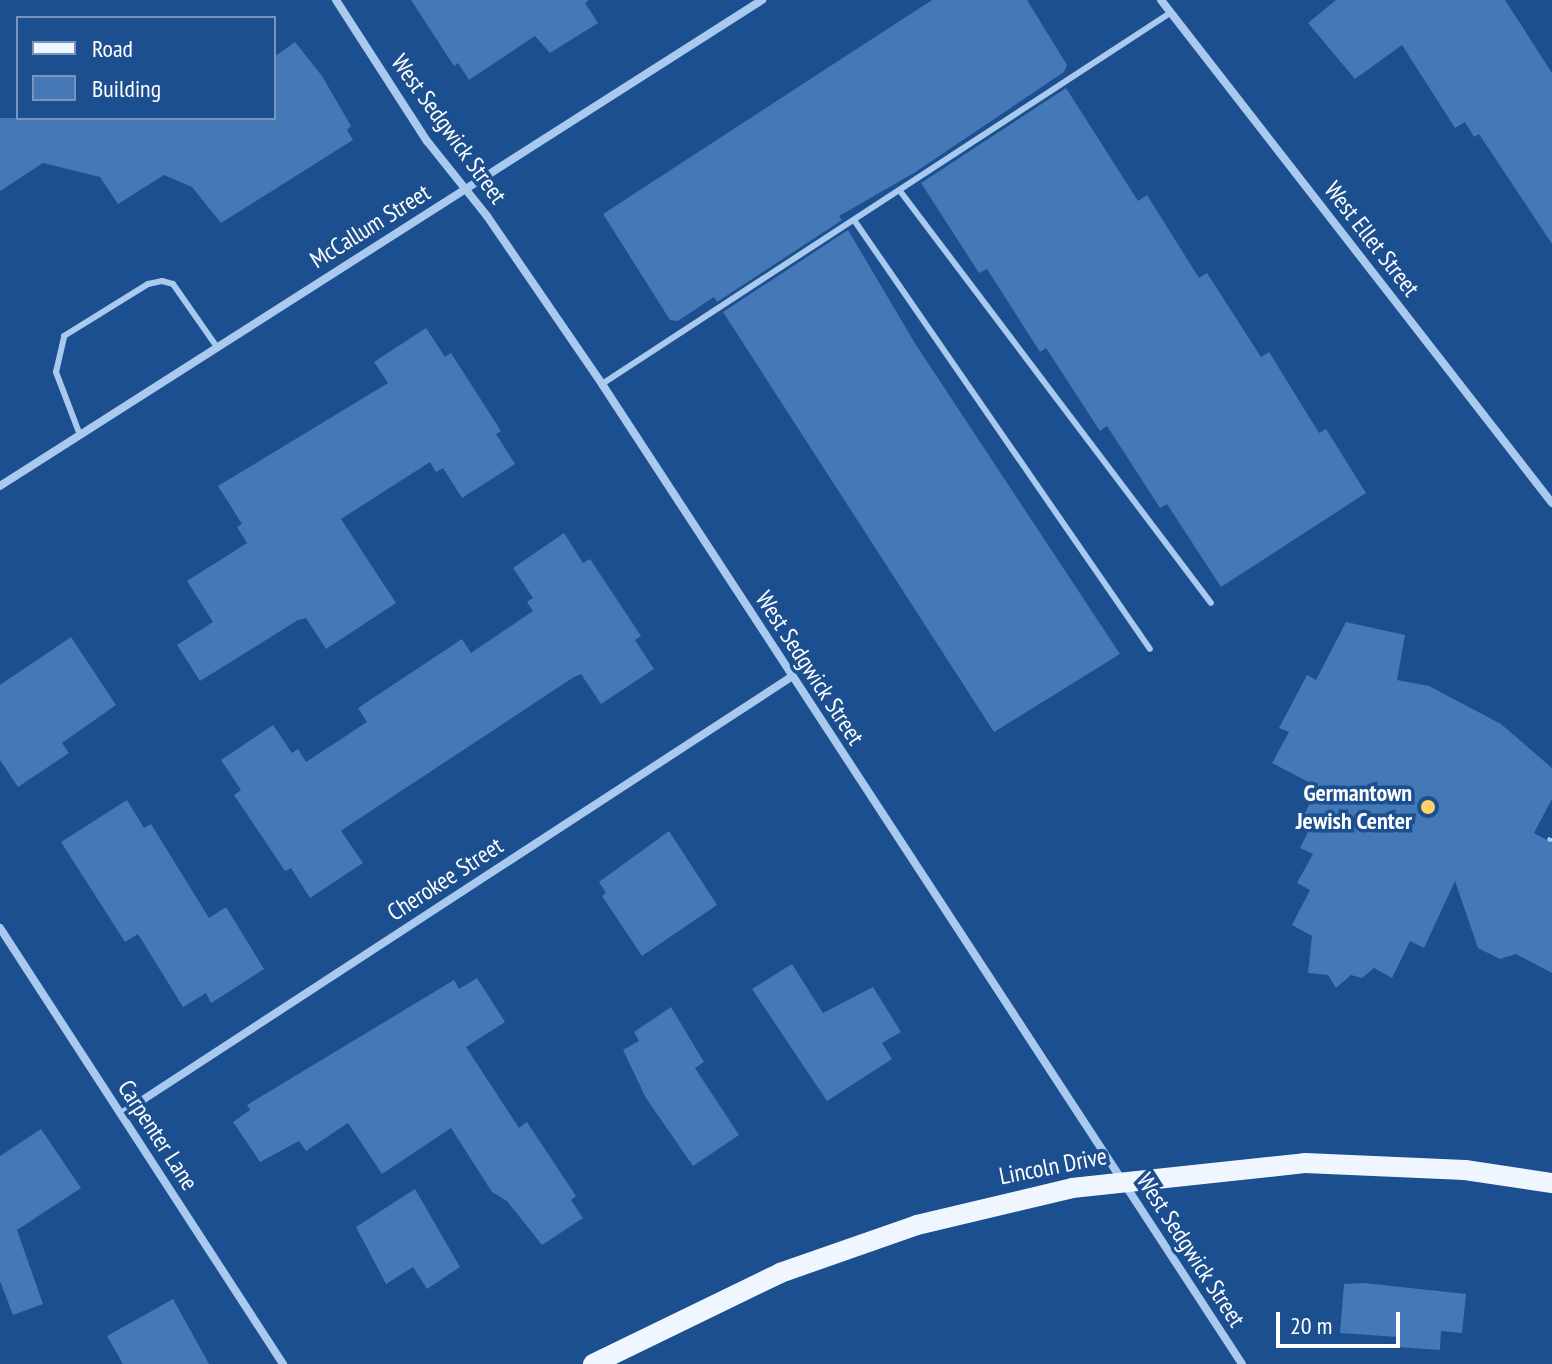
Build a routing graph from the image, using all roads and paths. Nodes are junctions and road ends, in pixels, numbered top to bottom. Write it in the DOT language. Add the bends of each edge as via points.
graph roads {
  1 [pos="336,0"];
  2 [pos="762,0"];
  3 [pos="1161,0"];
  4 [pos="1170,13"];
  5 [pos="465,190"];
  6 [pos="900,191"];
  7 [pos="854,220"];
  8 [pos="217,347"];
  9 [pos="602,384"];
  10 [pos="80,435"];
  11 [pos="0,486"];
  12 [pos="1552,503"];
  13 [pos="1211,603"];
  14 [pos="1150,649"];
  15 [pos="791,677"];
  16 [pos="0,928"];
  17 [pos="121,1114"];
  18 [pos="1122,1180"];
  19 [pos="1552,1183"];
  20 [pos="283,1364"];
  21 [pos="593,1364"];
  22 [pos="1242,1364"];
  1 -- 5 [label="street, West Sedgwick Street"];
  2 -- 5 [label="street, McCallum Street"];
  3 -- 4 [label="street, West Ellet Street"];
  4 -- 6 [label="lane"];
  4 -- 12 [label="street, West Ellet Street"];
  5 -- 8 [label="street, McCallum Street"];
  5 -- 9 [label="street, West Sedgwick Street"];
  6 -- 7 [label="lane"];
  6 -- 13 [label="lane"];
  7 -- 9 [label="lane"];
  7 -- 14 [label="lane"];
  8 -- 10 [label="street, McCallum Street"];
  8 -- 10 [label="lane" via="173,284 162,281 148,284 64,336 56,372"];
  9 -- 15 [label="street, West Sedgwick Street"];
  10 -- 11 [label="street, McCallum Street"];
  15 -- 17 [label="street, Cherokee Street"];
  15 -- 18 [label="street, West Sedgwick Street"];
  16 -- 17 [label="street, Carpenter Lane"];
  17 -- 20 [label="street, Carpenter Lane"];
  18 -- 19 [label="main road, Lincoln Drive" via="1230,1168 1368,1164"];
  18 -- 21 [label="main road, Lincoln Drive" via="997,1203 851,1247 698,1310"];
  18 -- 22 [label="street, West Sedgwick Street"];
}
